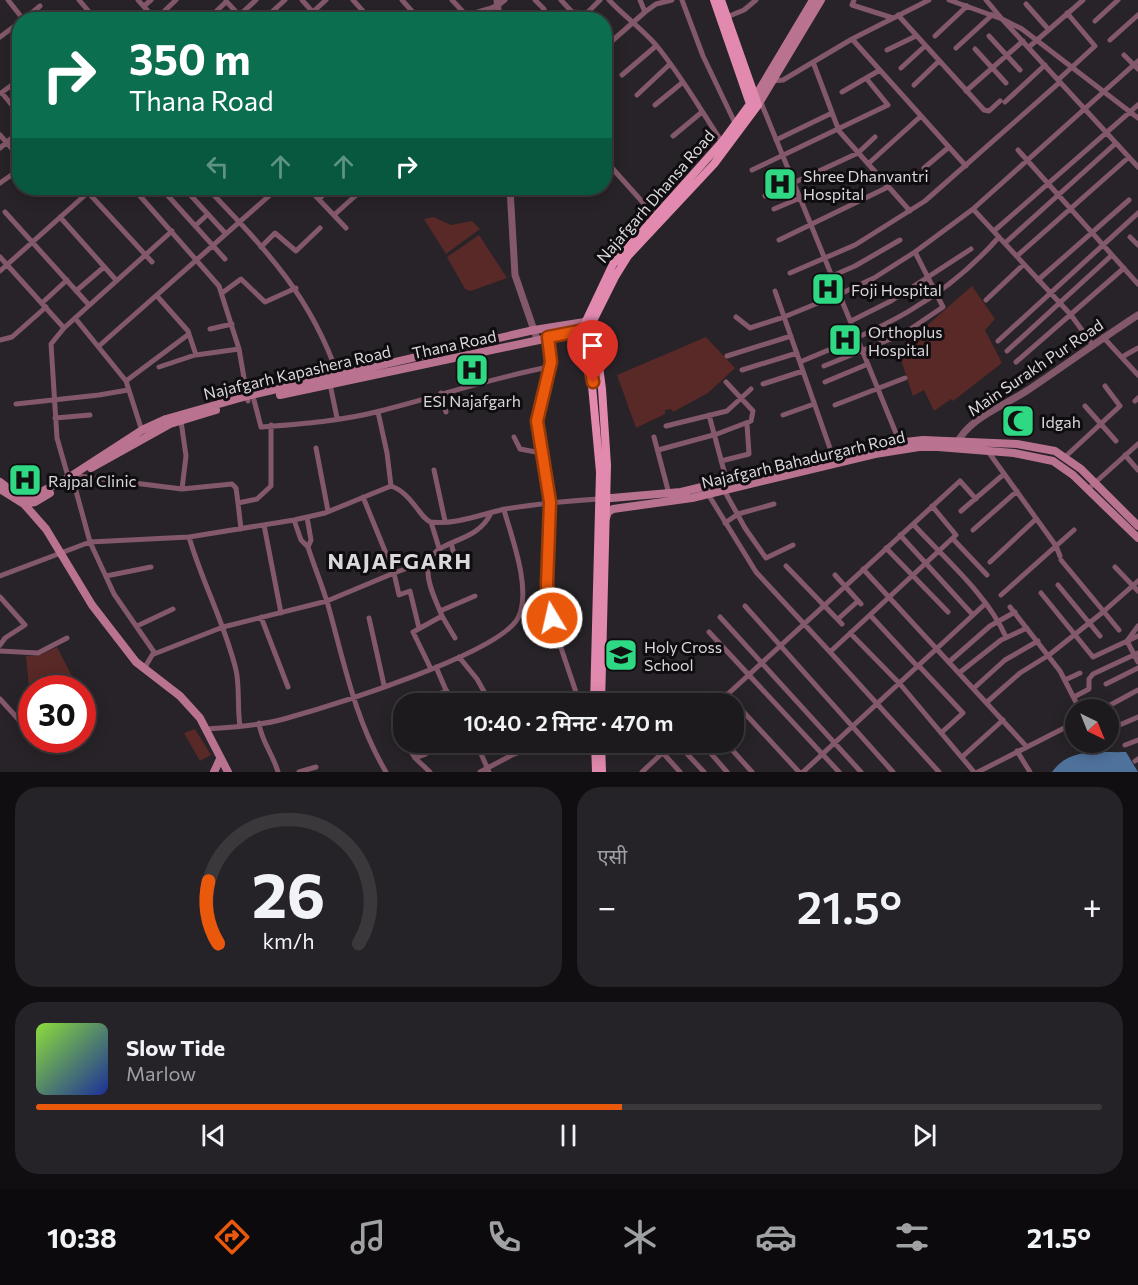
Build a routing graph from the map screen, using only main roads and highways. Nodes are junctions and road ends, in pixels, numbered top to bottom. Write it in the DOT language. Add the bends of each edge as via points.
graph roads {
  1 [pos="714,0"];
  2 [pos="721,0"];
  3 [pos="813,0"];
  4 [pos="821,0"];
  5 [pos="755,104"];
  6 [pos="590,325"];
  7 [pos="250,399"];
  8 [pos="143,433"];
  9 [pos="987,447"];
  10 [pos="0,482"];
  11 [pos="726,486"];
  12 [pos="0,489"];
  13 [pos="601,499"];
  14 [pos="25,501"];
  15 [pos="1138,526"];
  16 [pos="603,531"];
  17 [pos="1138,538"];
  18 [pos="594,693"];
  19 [pos="601,693"];
  20 [pos="597,753"];
  21 [pos="600,753"];
  22 [pos="220,759"];
  23 [pos="599,770"];
  24 [pos="214,772"];
  25 [pos="228,772"];
  26 [pos="586,772"];
  1 -- 5 [label="main road"];
  2 -- 5 [label="main road"];
  3 -- 5 [label="main road, Najafgarh Dhansa Road"];
  4 -- 5 [label="main road, Najafgarh Dhansa Road"];
  5 -- 6 [label="main road, Najafgarh Dhansa Road" via="714,164 628,256"];
  5 -- 6 [label="main road, Najafgarh Dhansa Road" via="613,264"];
  6 -- 7 [label="main road, Thana Road"];
  6 -- 7 [label="main road, Najafgarh Kapashera Road" via="534,330"];
  6 -- 13 [label="main road" via="603,400 606,465"];
  7 -- 8 [label="main road, Thana Road"];
  7 -- 8 [label="main road, Najafgarh Kapashera Road" via="166,419"];
  8 -- 14 [label="main road, Thana Road" via="35,502"];
  9 -- 11 [label="main road, Najafgarh Bahadurgarh Road" via="901,445"];
  9 -- 15 [label="main road, Najafgarh Bahadurgarh Road" via="1041,447 1065,457"];
  9 -- 17 [label="main road, Najafgarh Bahadurgarh Road" via="1053,461"];
  10 -- 14 [label="main road"];
  11 -- 13 [label="main road, Najafgarh Bahadurgarh Road"];
  11 -- 16 [label="main road, Najafgarh Bahadurgarh Road" via="708,494 613,509 608,512"];
  12 -- 14 [label="main road"];
  13 -- 16 [label="main road"];
  13 -- 18 [label="main road"];
  14 -- 22 [label="main road" via="92,605 136,662 180,696 207,729"];
  16 -- 19 [label="main road"];
  20 -- 23 [label="main road"];
  21 -- 23 [label="main road"];
  22 -- 24 [label="main road"];
  22 -- 25 [label="main road"];
  23 -- 26 [label="main road"];
}
